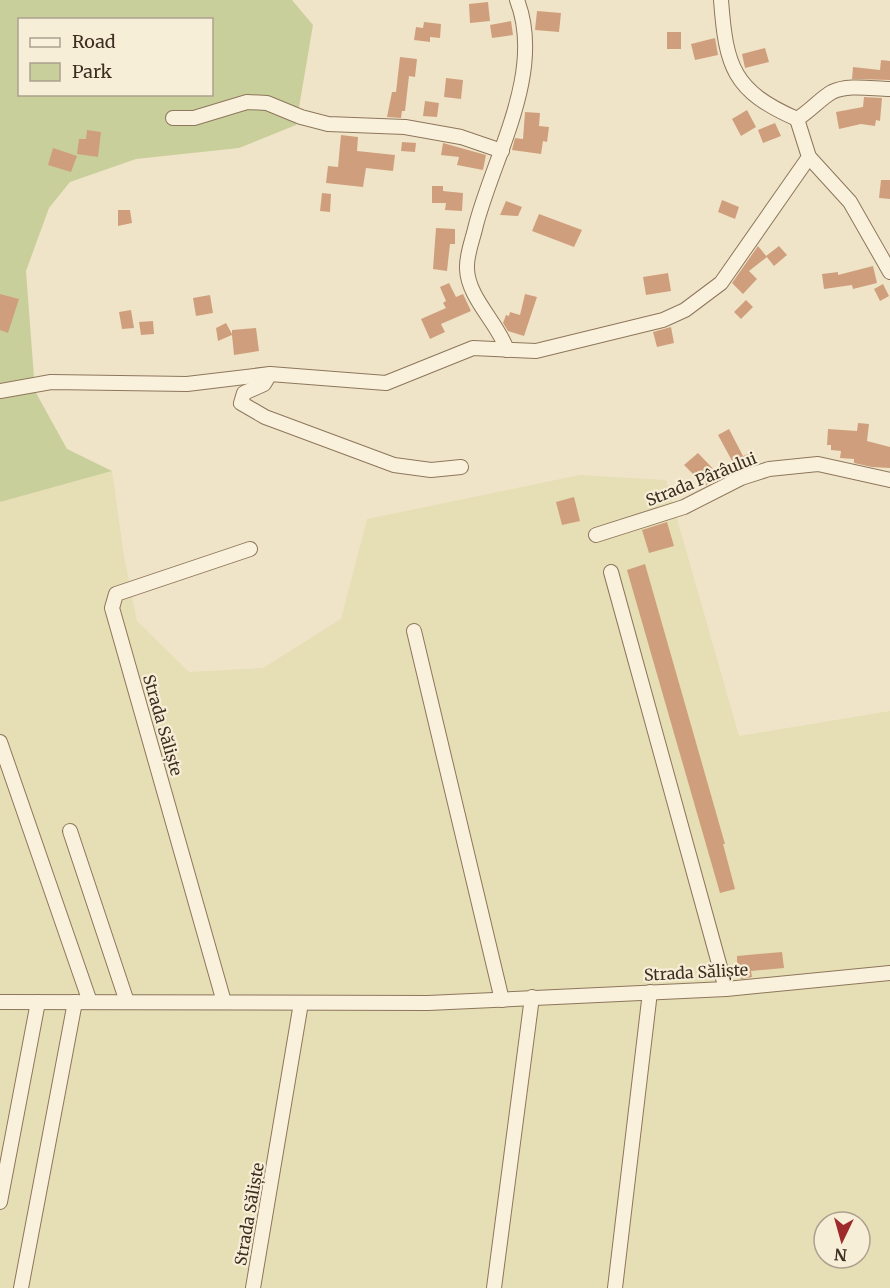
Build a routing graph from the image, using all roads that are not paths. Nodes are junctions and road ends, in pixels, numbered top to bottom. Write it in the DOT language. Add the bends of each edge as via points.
graph roads {
  1 [pos="517,0"];
  2 [pos="721,0"];
  3 [pos="890,90"];
  4 [pos="173,118"];
  5 [pos="797,119"];
  6 [pos="502,151"];
  7 [pos="809,157"];
  8 [pos="890,272"];
  9 [pos="507,350"];
  10 [pos="270,374"];
  11 [pos="0,391"];
  12 [pos="461,467"];
  13 [pos="890,480"];
  14 [pos="596,535"];
  15 [pos="250,549"];
  16 [pos="611,572"];
  17 [pos="414,631"];
  18 [pos="0,742"];
  19 [pos="70,831"];
  20 [pos="890,973"];
  21 [pos="726,989"];
  22 [pos="650,992"];
  23 [pos="532,998"];
  24 [pos="502,1000"];
  25 [pos="0,1002"];
  26 [pos="38,1002"];
  27 [pos="75,1002"];
  28 [pos="90,1002"];
  29 [pos="127,1002"];
  30 [pos="224,1002"];
  31 [pos="301,1003"];
  32 [pos="0,1202"];
  33 [pos="21,1288"];
  34 [pos="253,1288"];
  35 [pos="494,1288"];
  36 [pos="615,1288"];
  1 -- 6 [label="street" via="525,39 519,88"];
  2 -- 5 [label="street" via="728,52 736,75 760,101"];
  3 -- 5 [label="street" via="860,88 831,93"];
  4 -- 6 [label="street" via="194,118 246,102 267,103 328,124 405,127 461,137"];
  5 -- 7 [label="street"];
  6 -- 9 [label="street" via="487,188 466,266 468,281"];
  7 -- 8 [label="street" via="850,202"];
  7 -- 9 [label="street" via="722,284 684,310 654,323 536,351"];
  9 -- 10 [label="street" via="473,348 386,383"];
  10 -- 11 [label="street" via="187,384 51,382"];
  10 -- 12 [label="street" via="264,384 241,398 249,409 265,417 394,465 431,470"];
  13 -- 14 [label="street, Strada Pârâului" via="818,464 769,469 741,478 684,507"];
  15 -- 30 [label="street, Strada Săliște" via="116,594 112,608"];
  16 -- 21 [label="street"];
  17 -- 24 [label="street"];
  18 -- 28 [label="street"];
  19 -- 29 [label="street"];
  20 -- 21 [label="street, Strada Săliște"];
  21 -- 22 [label="street, Strada Săliște"];
  22 -- 23 [label="street, Strada Săliște"];
  22 -- 36 [label="street"];
  23 -- 24 [label="street, Strada Săliște"];
  23 -- 35 [label="street"];
  24 -- 31 [label="street, Strada Săliște"];
  25 -- 26 [label="street, Strada Săliște"];
  26 -- 27 [label="street, Strada Săliște"];
  26 -- 32 [label="street"];
  27 -- 28 [label="street, Strada Săliște"];
  27 -- 33 [label="street"];
  28 -- 29 [label="street, Strada Săliște"];
  29 -- 30 [label="street, Strada Săliște"];
  30 -- 31 [label="street, Strada Săliște"];
  31 -- 34 [label="street, Strada Săliște"];
}
